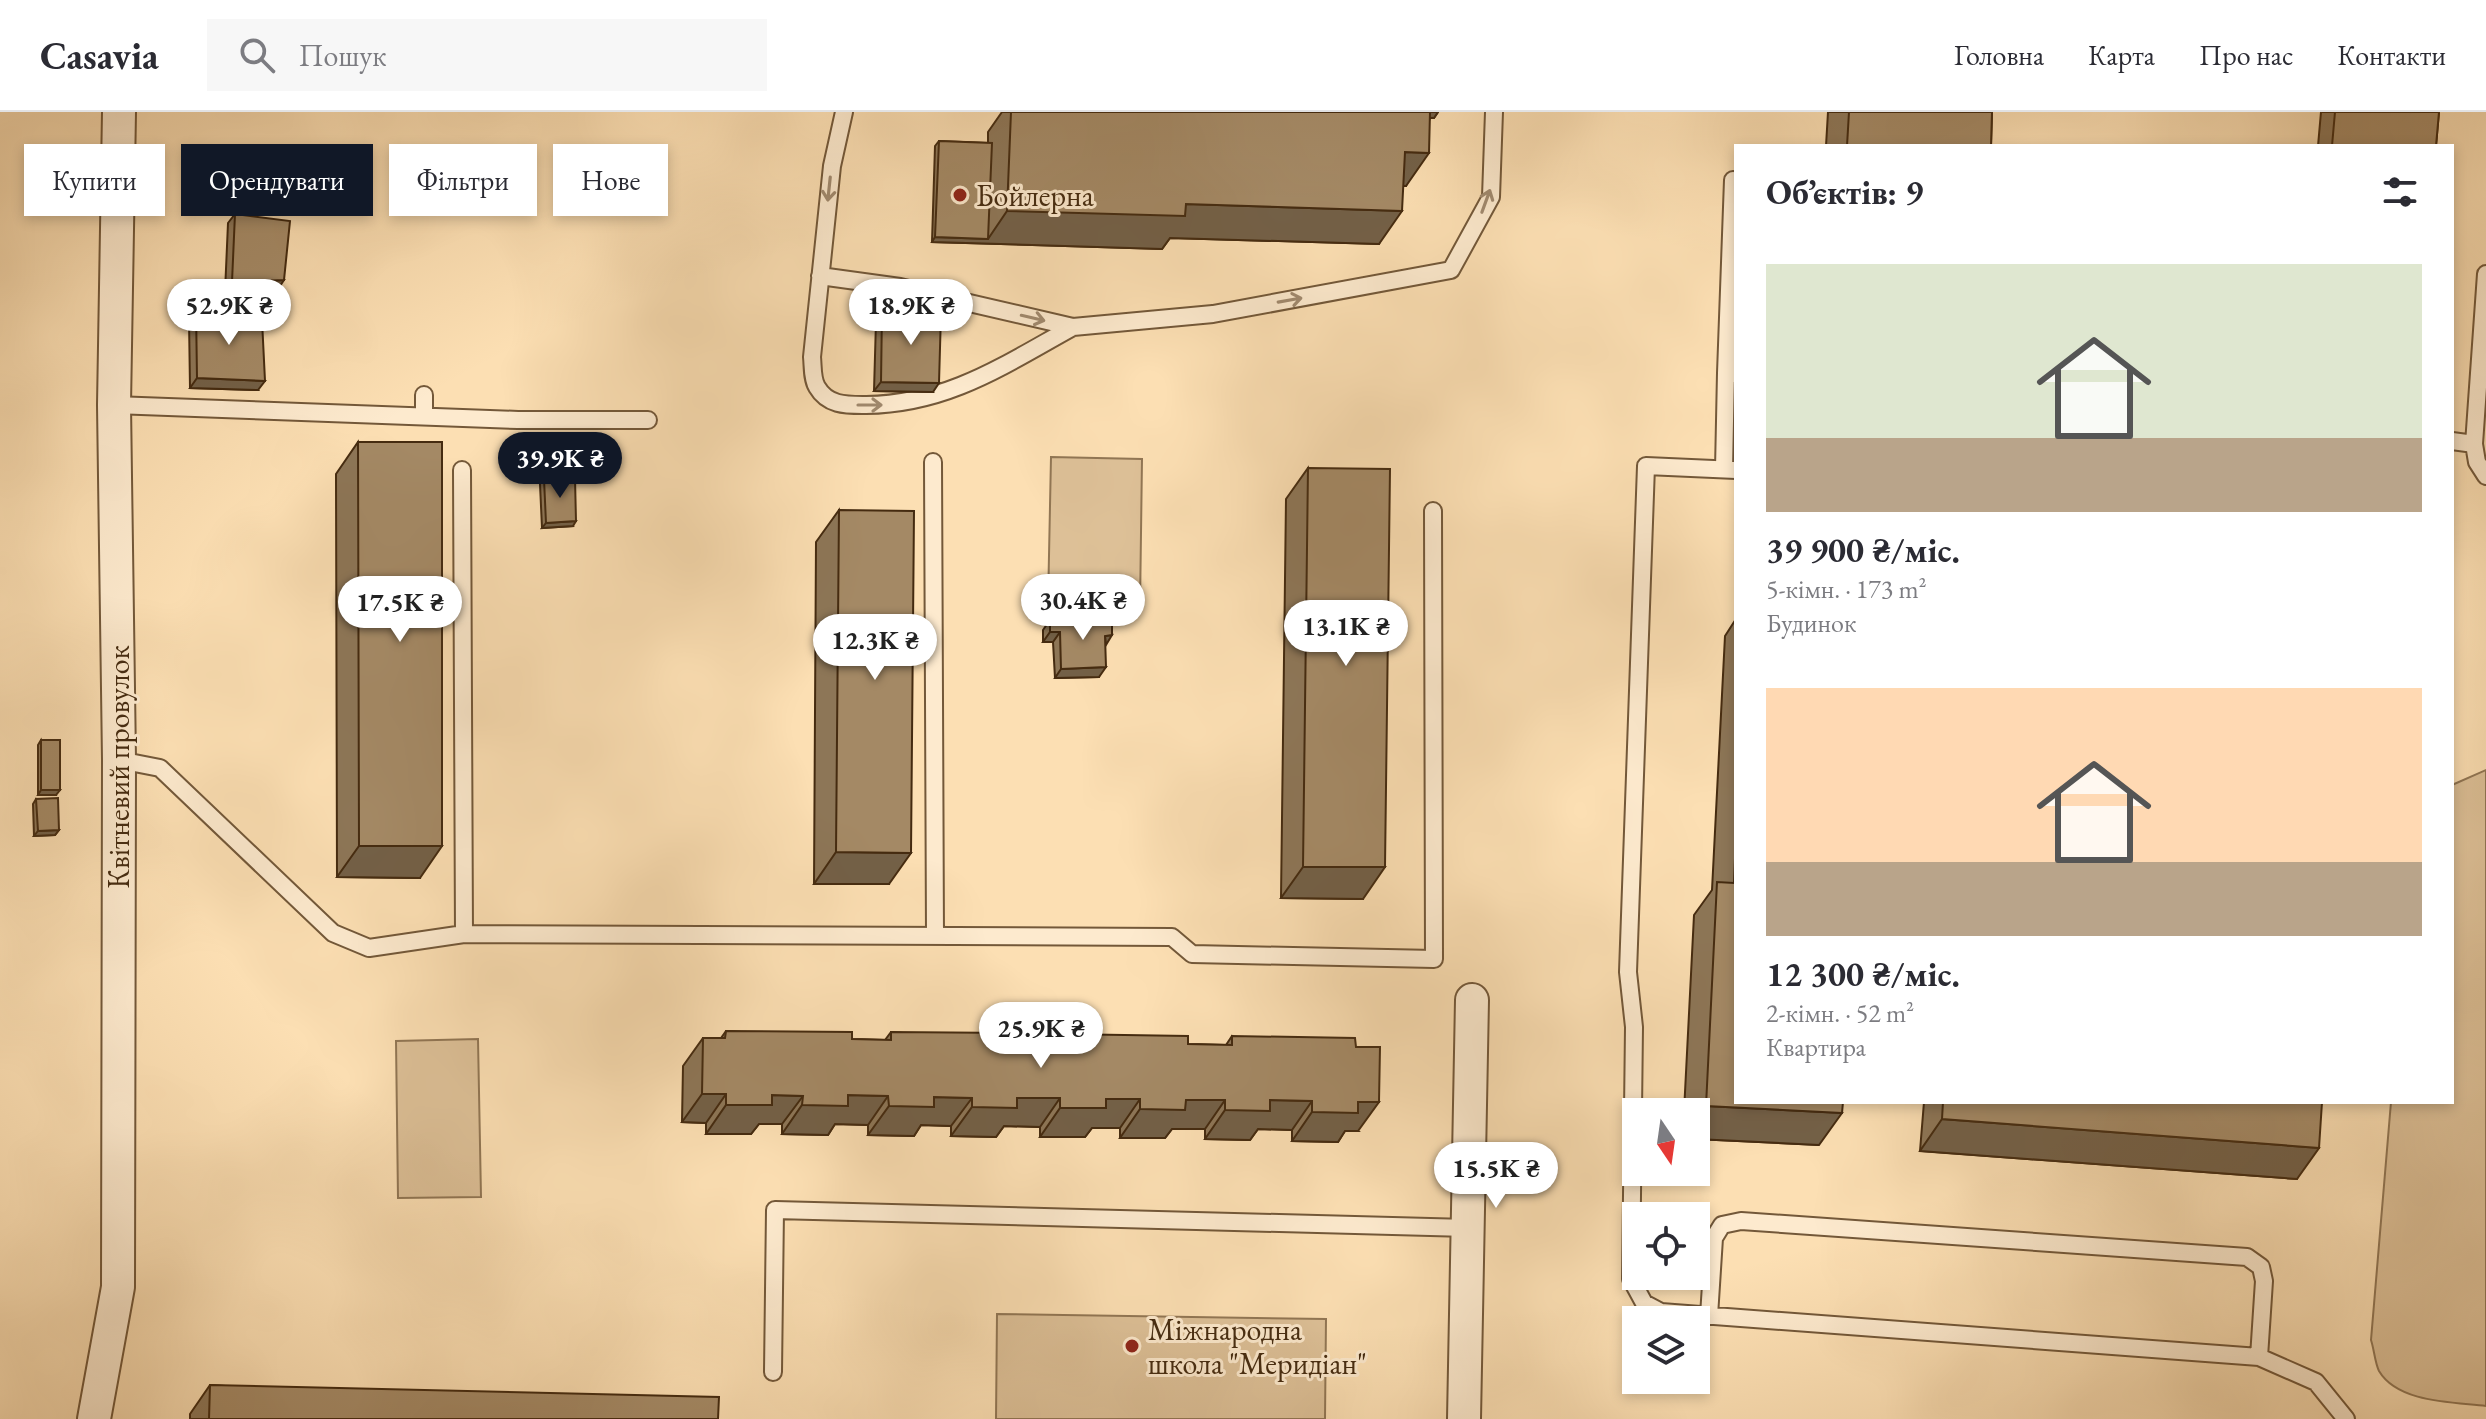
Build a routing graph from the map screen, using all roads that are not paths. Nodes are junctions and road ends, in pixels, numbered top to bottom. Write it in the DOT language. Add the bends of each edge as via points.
graph roads {
  1 [pos="119,112"];
  2 [pos="844,112"];
  3 [pos="1494,112"];
  4 [pos="1733,180"];
  5 [pos="2486,274"];
  6 [pos="820,276"];
  7 [pos="1073,327"];
  8 [pos="1731,374"];
  9 [pos="424,395"];
  10 [pos="114,405"];
  11 [pos="424,416"];
  12 [pos="648,420"];
  13 [pos="2454,441"];
  14 [pos="2474,444"];
  15 [pos="933,462"];
  16 [pos="462,470"];
  17 [pos="1730,470"];
  18 [pos="2486,476"];
  19 [pos="1433,511"];
  20 [pos="119,760"];
  21 [pos="464,934"];
  22 [pos="935,936"];
  23 [pos="1472,1000"];
  24 [pos="1468,1228"];
  25 [pos="1650,1306"];
  26 [pos="1710,1306"];
  27 [pos="1710,1316"];
  28 [pos="2259,1357"];
  29 [pos="773,1372"];
  30 [pos="94,1419"];
  31 [pos="1464,1419"];
  32 [pos="2346,1419"];
  1 -- 10 [label="street, Квітневий провулок"];
  2 -- 6 [label="lane, one-way" via="832,166"];
  7 -- 3 [label="lane, one-way" via="1213,314 1451,270 1491,197"];
  4 -- 8 [label="lane"];
  5 -- 14 [label="lane"];
  6 -- 7 [label="lane, one-way" via="900,287"];
  6 -- 7 [label="lane, one-way" via="812,357 815,385 826,399 840,405 920,401 987,374"];
  8 -- 17 [label="lane"];
  9 -- 11 [label="lane"];
  10 -- 11 [label="lane"];
  10 -- 20 [label="street, Квітневий провулок"];
  11 -- 12 [label="lane"];
  13 -- 14 [label="lane"];
  14 -- 18 [label="lane"];
  15 -- 22 [label="lane"];
  16 -- 21 [label="lane"];
  17 -- 25 [label="lane" via="1646,466 1628,972 1634,1027 1631,1279"];
  19 -- 22 [label="lane" via="1434,959 1192,954 1172,937"];
  20 -- 21 [label="lane" via="160,768 333,933 369,948"];
  20 -- 30 [label="street, Квітневий провулок" via="118,1287"];
  21 -- 22 [label="lane"];
  23 -- 24 [label="street"];
  24 -- 29 [label="lane" via="775,1210"];
  24 -- 31 [label="street"];
  26 -- 28 [label="lane" via="1714,1238 1722,1225 1741,1221 2247,1257 2261,1267 2264,1281"];
  27 -- 28 [label="lane"];
  28 -- 32 [label="lane" via="2316,1382"];
}
